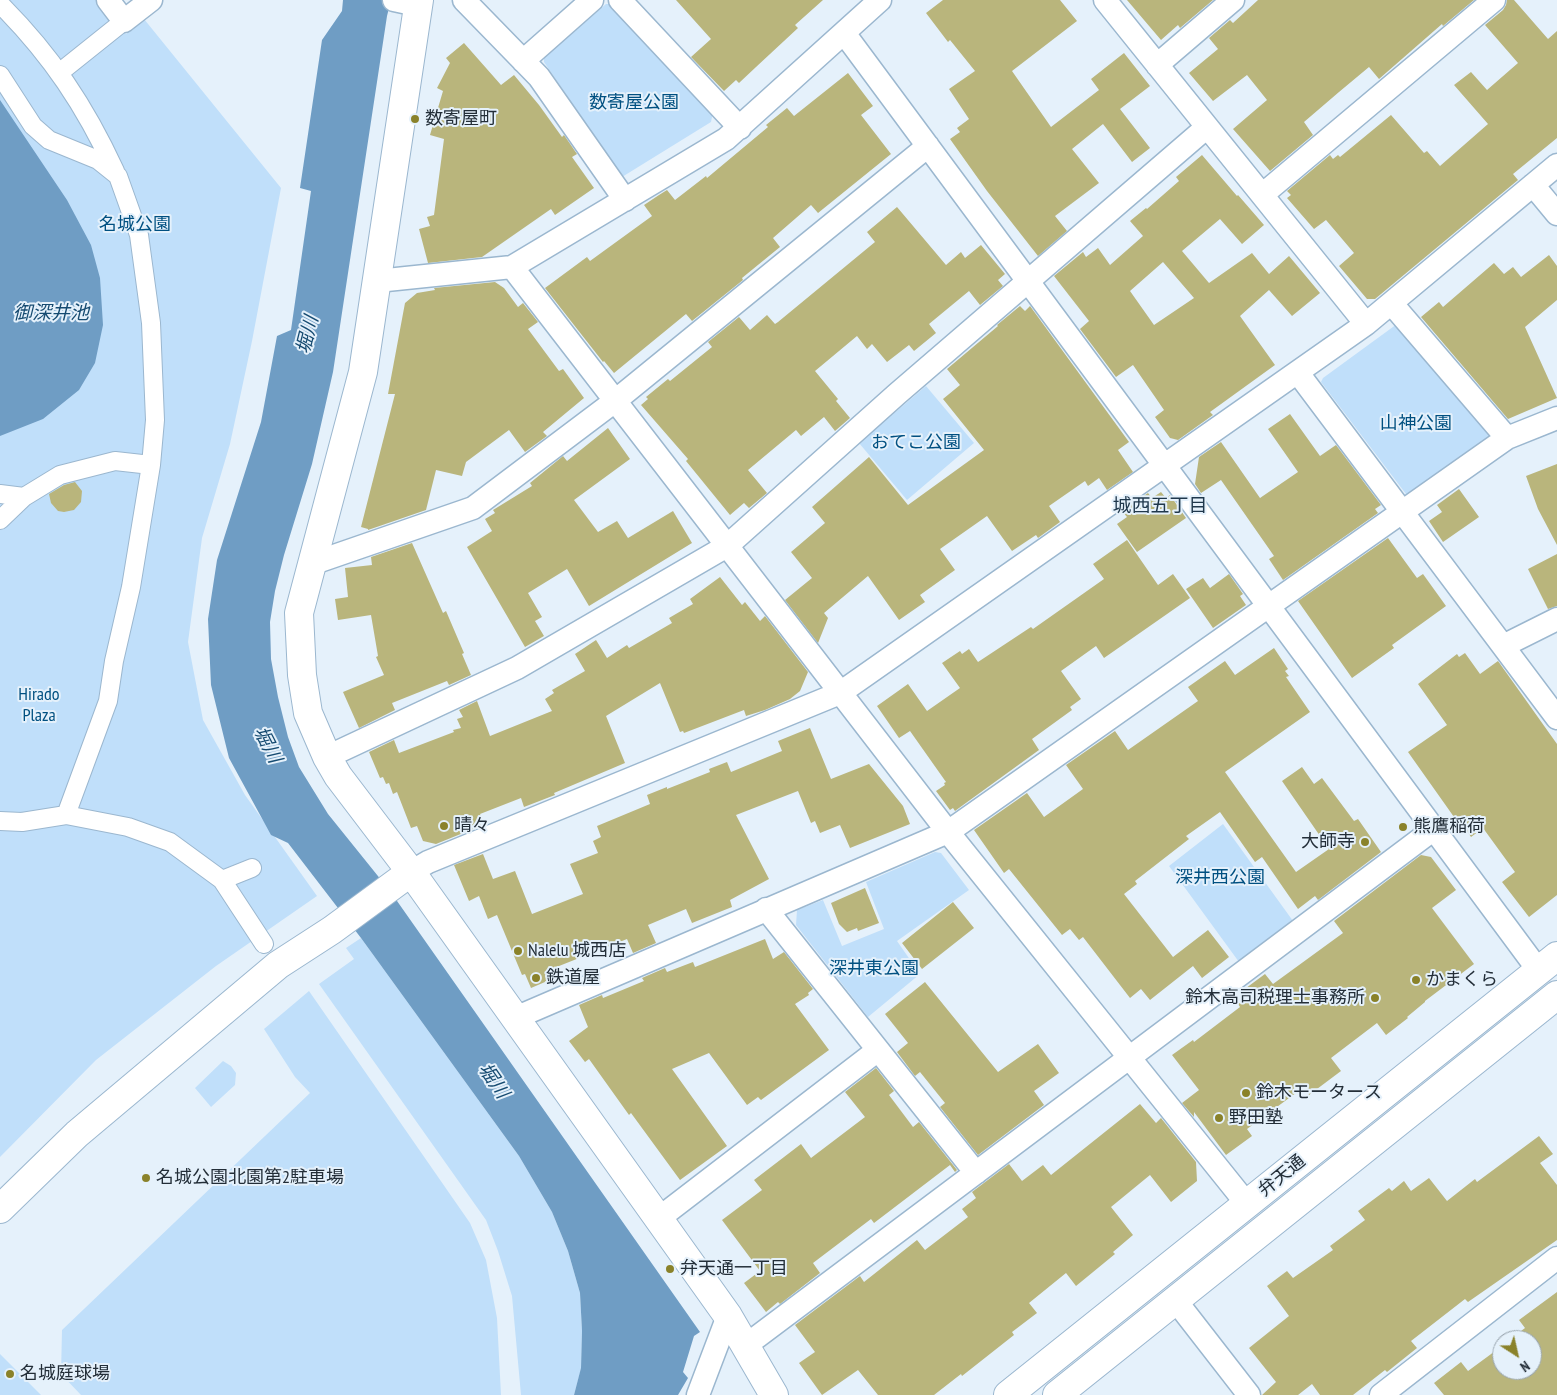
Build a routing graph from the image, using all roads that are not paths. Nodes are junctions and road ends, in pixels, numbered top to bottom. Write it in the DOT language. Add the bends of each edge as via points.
graph roads {
  1 [pos="108,0"];
  2 [pos="151,0"];
  3 [pos="464,0"];
  4 [pos="592,0"];
  5 [pos="620,0"];
  6 [pos="880,0"];
  7 [pos="1105,0"];
  8 [pos="1233,0"];
  9 [pos="1494,0"];
  10 [pos="406,1"];
  11 [pos="0,4"];
  12 [pos="124,21"];
  13 [pos="844,33"];
  14 [pos="523,61"];
  15 [pos="1157,65"];
  16 [pos="59,73"];
  17 [pos="0,75"];
  18 [pos="1207,126"];
  19 [pos="740,128"];
  20 [pos="928,146"];
  21 [pos="1557,165"];
  22 [pos="118,176"];
  23 [pos="1533,185"];
  24 [pos="1262,195"];
  25 [pos="625,200"];
  26 [pos="1557,214"];
  27 [pos="512,268"];
  28 [pos="377,281"];
  29 [pos="1028,281"];
  30 [pos="1392,304"];
  31 [pos="1366,324"];
  32 [pos="1298,373"];
  33 [pos="615,401"];
  34 [pos="1557,418"];
  35 [pos="1507,438"];
  36 [pos="151,465"];
  37 [pos="1164,466"];
  38 [pos="0,494"];
  39 [pos="24,497"];
  40 [pos="1402,512"];
  41 [pos="0,520"];
  42 [pos="727,546"];
  43 [pos="311,564"];
  44 [pos="1269,606"];
  45 [pos="1557,619"];
  46 [pos="1503,646"];
  47 [pos="840,693"];
  48 [pos="1557,718"];
  49 [pos="327,757"];
  50 [pos="66,815"];
  51 [pos="0,821"];
  52 [pos="1434,829"];
  53 [pos="948,832"];
  54 [pos="252,868"];
  55 [pos="401,879"];
  56 [pos="222,880"];
  57 [pos="766,910"];
  58 [pos="264,944"];
  59 [pos="1548,964"];
  60 [pos="1557,995"];
  61 [pos="515,1018"];
  62 [pos="878,1050"];
  63 [pos="1130,1058"];
  64 [pos="976,1173"];
  65 [pos="1247,1204"];
  66 [pos="0,1210"];
  67 [pos="658,1219"];
  68 [pos="1557,1258"];
  69 [pos="1176,1301"];
  70 [pos="728,1316"];
  71 [pos="745,1346"];
  72 [pos="698,1395"];
  73 [pos="774,1395"];
  74 [pos="1008,1395"];
  75 [pos="1057,1395"];
  76 [pos="1249,1395"];
  77 [pos="1381,1395"];
  1 -- 12 [label="street"];
  2 -- 12 [label="street"];
  3 -- 14 [label="street"];
  4 -- 14 [label="street"];
  5 -- 19 [label="street"];
  6 -- 13 [label="street"];
  7 -- 15 [label="street"];
  8 -- 15 [label="street"];
  9 -- 24 [label="street"];
  10 -- 28 [label="street"];
  11 -- 16 [label="street"];
  12 -- 16 [label="street"];
  13 -- 19 [label="street"];
  13 -- 20 [label="street"];
  14 -- 25 [label="street" via="539,77"];
  15 -- 18 [label="street"];
  16 -- 22 [label="street" via="98,133"];
  17 -- 22 [label="street" via="7,96 49,140 98,160"];
  18 -- 24 [label="street"];
  18 -- 29 [label="street"];
  19 -- 25 [label="street"];
  20 -- 29 [label="street"];
  20 -- 33 [label="street"];
  21 -- 23 [label="street"];
  22 -- 36 [label="street" via="138,235 151,323 155,420"];
  23 -- 26 [label="street"];
  23 -- 30 [label="street"];
  24 -- 31 [label="street"];
  25 -- 27 [label="street"];
  27 -- 28 [label="street"];
  27 -- 33 [label="street"];
  28 -- 43 [label="street" via="363,372"];
  29 -- 37 [label="street"];
  29 -- 42 [label="street"];
  30 -- 31 [label="street"];
  30 -- 35 [label="street"];
  31 -- 32 [label="street"];
  32 -- 37 [label="street"];
  32 -- 40 [label="street"];
  33 -- 42 [label="street"];
  33 -- 43 [label="street" via="473,508"];
  34 -- 35 [label="street"];
  35 -- 40 [label="street"];
  36 -- 39 [label="street" via="115,461 84,468 60,475"];
  36 -- 50 [label="street" via="108,701"];
  37 -- 44 [label="street"];
  37 -- 47 [label="street"];
  38 -- 39 [label="street"];
  39 -- 41 [label="street"];
  40 -- 44 [label="street"];
  40 -- 46 [label="street"];
  42 -- 47 [label="street"];
  42 -- 49 [label="street" via="517,668"];
  43 -- 49 [label="street" via="299,613 302,675 308,713"];
  44 -- 52 [label="street"];
  44 -- 53 [label="street"];
  45 -- 46 [label="street"];
  46 -- 48 [label="street"];
  47 -- 53 [label="street"];
  47 -- 55 [label="street" via="441,857"];
  49 -- 55 [label="street"];
  50 -- 51 [label="street" via="22,822"];
  50 -- 56 [label="street" via="128,827 170,842"];
  52 -- 59 [label="street"];
  52 -- 63 [label="street"];
  53 -- 57 [label="street"];
  53 -- 63 [label="street"];
  54 -- 56 [label="street"];
  55 -- 61 [label="street"];
  55 -- 66 [label="street" via="278,965 71,1139"];
  56 -- 58 [label="street"];
  57 -- 61 [label="street"];
  57 -- 62 [label="street"];
  59 -- 65 [label="street, 弁天通"];
  60 -- 69 [label="street, 弁天通"];
  61 -- 67 [label="street"];
  62 -- 64 [label="street"];
  62 -- 67 [label="street"];
  63 -- 64 [label="street"];
  63 -- 65 [label="street"];
  64 -- 71 [label="street"];
  65 -- 74 [label="street, 弁天通"];
  67 -- 70 [label="street"];
  68 -- 77 [label="street"];
  69 -- 75 [label="street, 弁天通"];
  69 -- 76 [label="street"];
  70 -- 71 [label="street"];
  70 -- 72 [label="street"];
  71 -- 73 [label="street"];
}
